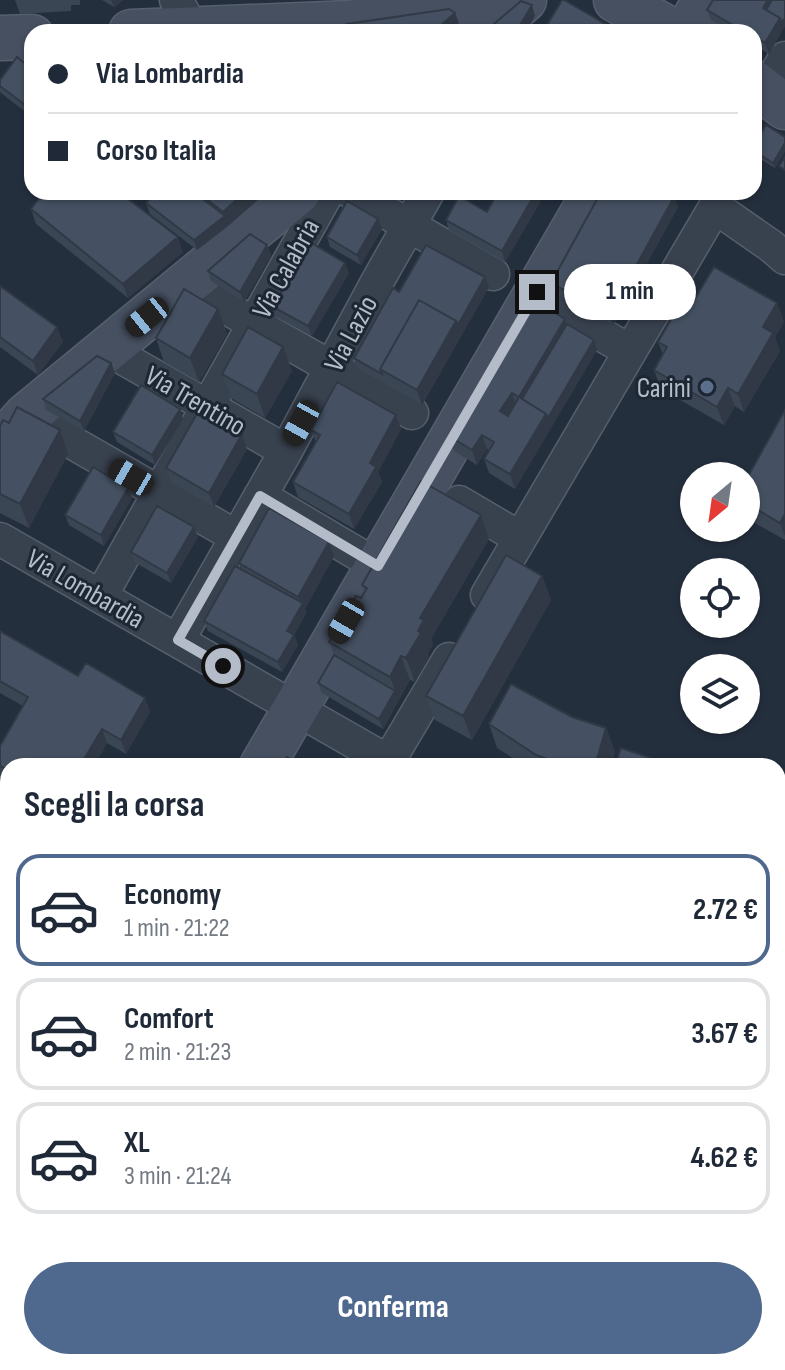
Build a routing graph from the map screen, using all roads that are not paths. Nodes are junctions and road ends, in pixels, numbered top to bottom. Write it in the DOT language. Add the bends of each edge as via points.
graph roads {
  1 [pos="477,0"];
  2 [pos="524,0"];
  3 [pos="616,0"];
  4 [pos="705,0"];
  5 [pos="184,14"];
  6 [pos="155,24"];
  7 [pos="496,24"];
  8 [pos="660,24"];
  9 [pos="692,24"];
  10 [pos="24,37"];
  11 [pos="0,38"];
  12 [pos="288,200"];
  13 [pos="323,200"];
  14 [pos="365,200"];
  15 [pos="424,200"];
  16 [pos="590,200"];
  17 [pos="409,226"];
  18 [pos="785,258"];
  19 [pos="493,274"];
  20 [pos="186,285"];
  21 [pos="560,311"];
  22 [pos="253,324"];
  23 [pos="107,349"];
  24 [pos="630,351"];
  25 [pos="331,368"];
  26 [pos="206,406"];
  27 [pos="412,413"];
  28 [pos="13,431"];
  29 [pos="286,451"];
  30 [pos="158,492"];
  31 [pos="260,496"];
  32 [pos="459,502"];
  33 [pos="237,537"];
  34 [pos="520,538"];
  35 [pos="0,539"];
  36 [pos="378,566"];
  37 [pos="101,596"];
  38 [pos="178,640"];
  39 [pos="296,708"];
  40 [pos="267,758"];
  41 [pos="382,758"];
  42 [pos="395,758"];
  1 -- 5 [label="street" via="351,23"];
  2 -- 7 [label="street"];
  3 -- 8 [label="street"];
  4 -- 9 [label="street"];
  5 -- 6 [label="street"];
  10 -- 11 [label="street"];
  12 -- 20 [label="street"];
  13 -- 22 [label="street, Via Calabria"];
  14 -- 17 [label="street"];
  15 -- 17 [label="street, Via Lazio"];
  16 -- 36 [label="street"];
  17 -- 19 [label="street"];
  17 -- 25 [label="street, Via Lazio"];
  18 -- 24 [label="street" via="715,207"];
  20 -- 22 [label="street"];
  20 -- 23 [label="street"];
  21 -- 24 [label="street"];
  22 -- 25 [label="street"];
  22 -- 26 [label="street, Via Calabria"];
  23 -- 26 [label="street, Via Trentino"];
  23 -- 28 [label="street"];
  24 -- 34 [label="street"];
  25 -- 27 [label="street"];
  25 -- 29 [label="street, Via Lazio"];
  26 -- 29 [label="street, Via Trentino"];
  26 -- 30 [label="street, Via Calabria"];
  28 -- 30 [label="street"];
  29 -- 31 [label="street, Via Lazio"];
  30 -- 33 [label="street"];
  30 -- 37 [label="street, Via Calabria"];
  31 -- 33 [label="street, Via Lazio"];
  31 -- 36 [label="street"];
  32 -- 34 [label="street"];
  33 -- 38 [label="street, Via Lazio"];
  34 -- 42 [label="street"];
  35 -- 37 [label="street, Via Lombardia"];
  36 -- 39 [label="street"];
  37 -- 38 [label="street, Via Lombardia"];
  38 -- 39 [label="street, Via Lombardia"];
  39 -- 40 [label="street"];
  39 -- 41 [label="street, Via Lombardia"];
}
